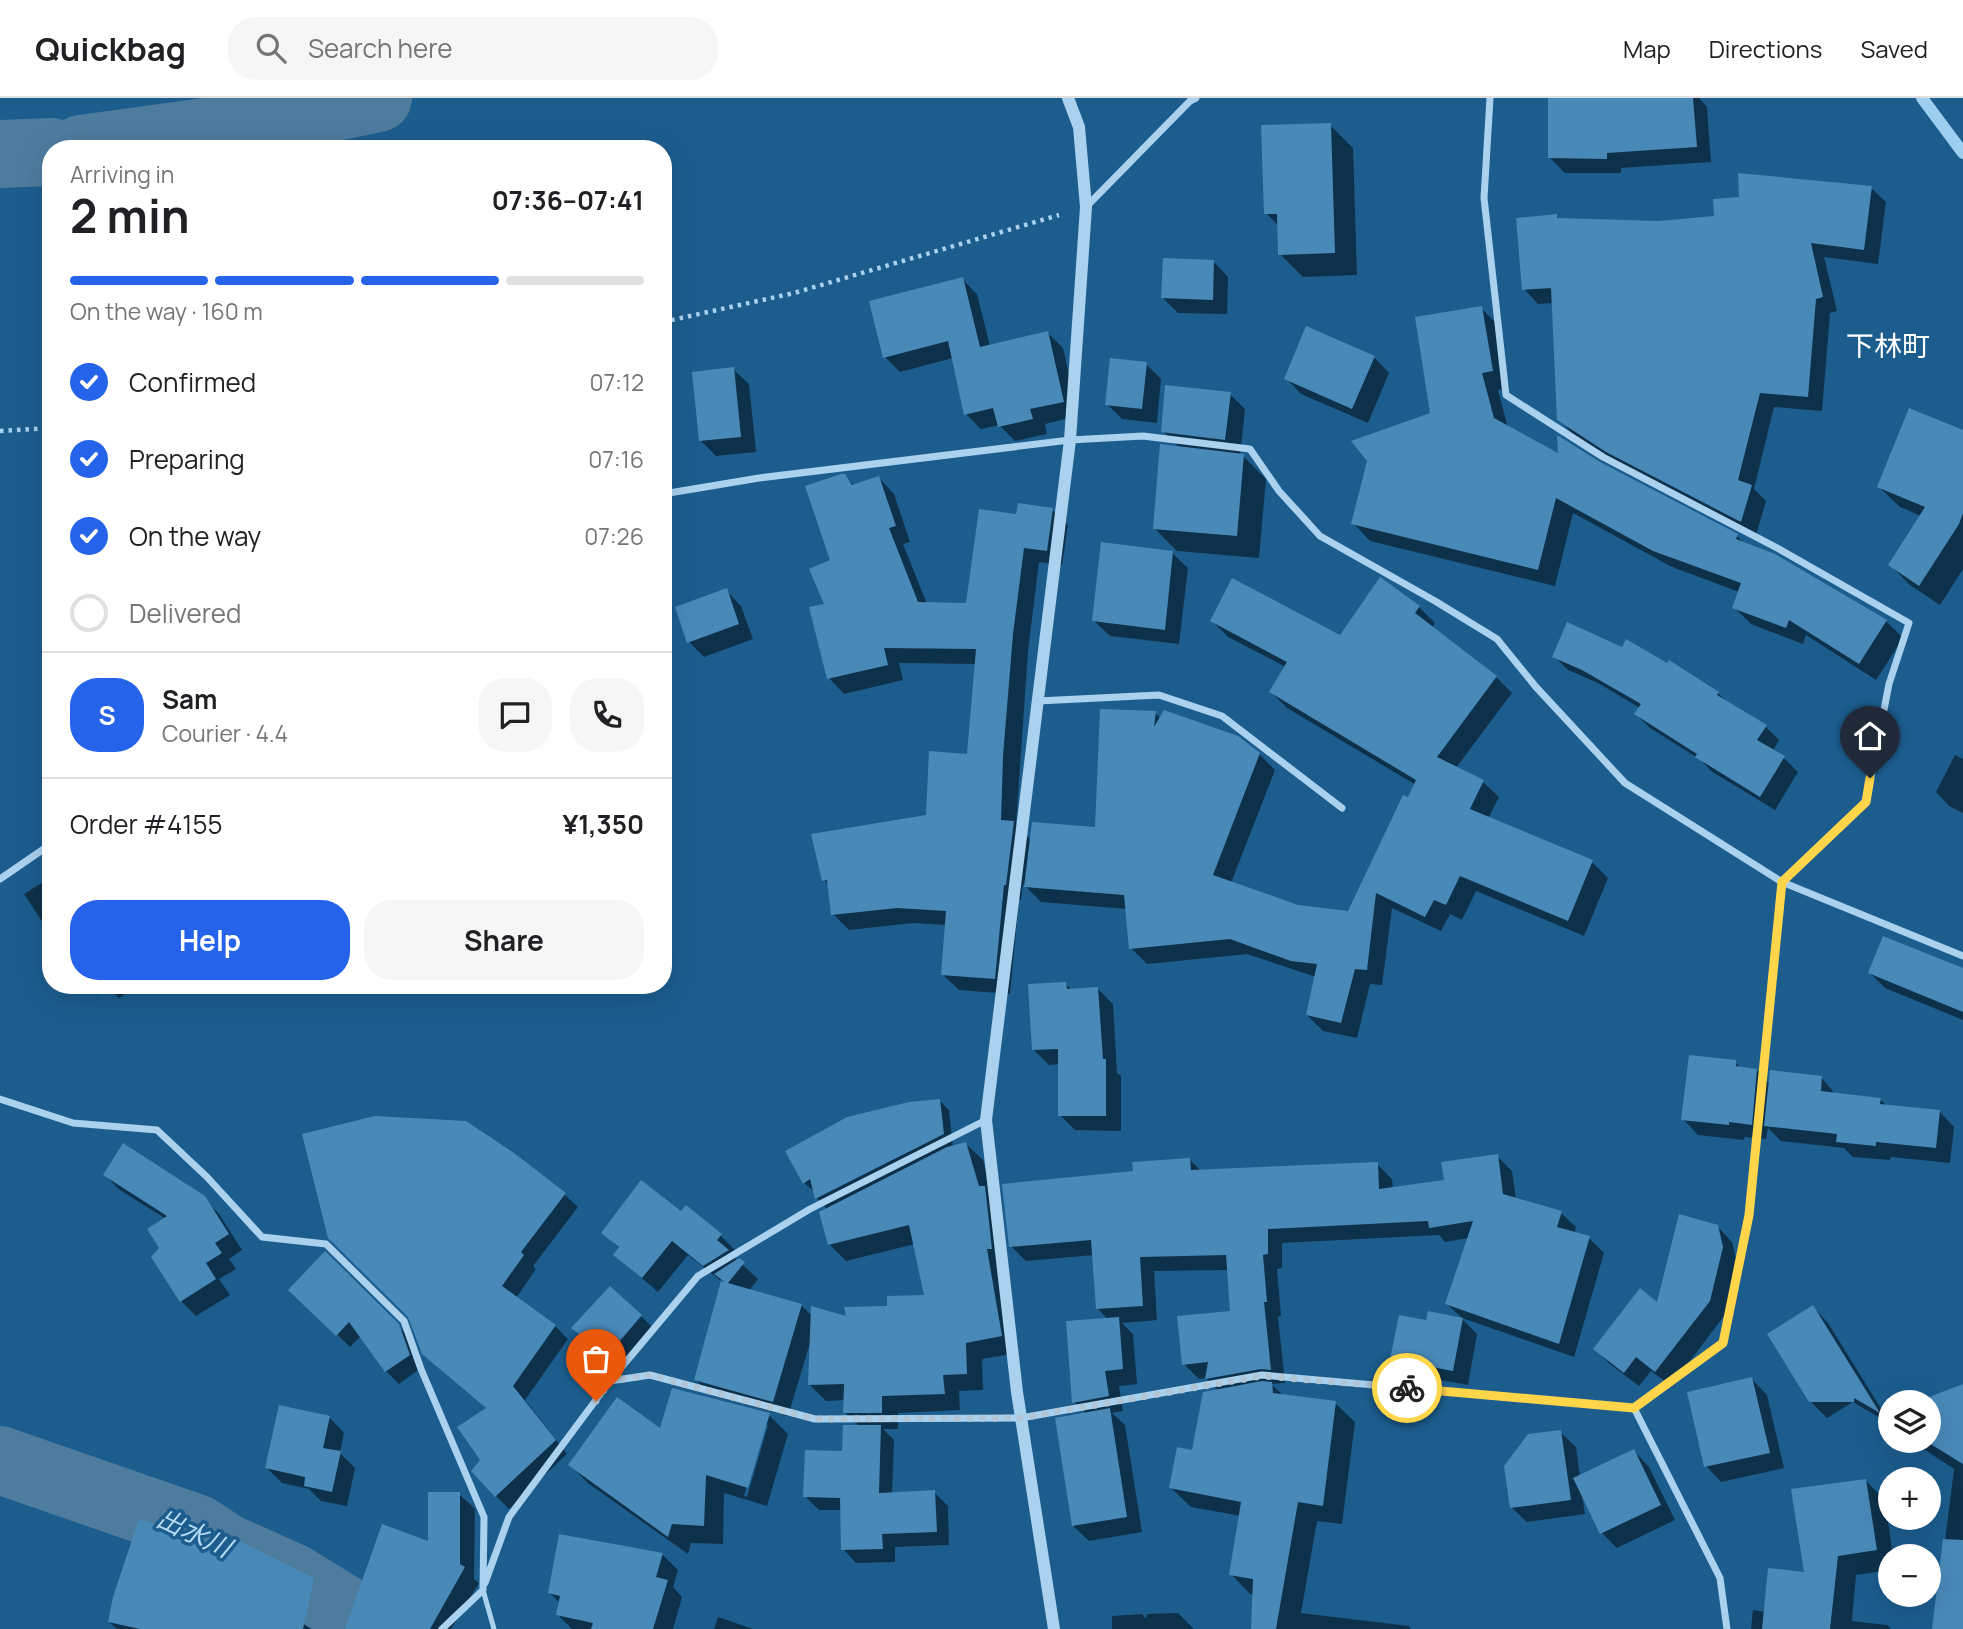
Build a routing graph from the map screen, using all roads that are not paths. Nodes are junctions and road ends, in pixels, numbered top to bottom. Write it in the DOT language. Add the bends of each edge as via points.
graph roads {
  1 [pos="1068,98"];
  2 [pos="1196,98"];
  3 [pos="1490,98"];
  4 [pos="1086,206"];
  5 [pos="1070,440"];
  6 [pos="672,492"];
  7 [pos="1038,701"];
  8 [pos="1342,808"];
  9 [pos="42,850"];
  10 [pos="0,879"];
  11 [pos="1782,882"];
  12 [pos="1963,956"];
  13 [pos="0,1099"];
  14 [pos="986,1120"];
  15 [pos="610,1381"];
  16 [pos="1634,1408"];
  17 [pos="1021,1418"];
  18 [pos="483,1590"];
  19 [pos="442,1629"];
  20 [pos="494,1629"];
  21 [pos="1054,1629"];
  22 [pos="1727,1629"];
  1 -- 4 [label="street" via="1079,127"];
  2 -- 4 [label="street"];
  3 -- 11 [label="street" via="1484,198 1506,395 1603,457 1909,623 1889,684 1866,802"];
  4 -- 5 [label="street"];
  5 -- 6 [label="street"];
  5 -- 7 [label="street"];
  5 -- 11 [label="street" via="1143,436 1250,449 1279,491 1320,536 1497,639 1625,783"];
  7 -- 8 [label="street" via="1159,695 1222,716"];
  7 -- 14 [label="street"];
  9 -- 10 [label="street"];
  11 -- 12 [label="street"];
  11 -- 16 [label="street" via="1749,1215 1723,1343"];
  13 -- 18 [label="street" via="73,1123 156,1130 262,1237 326,1244 404,1321 484,1517"];
  14 -- 15 [label="street" via="810,1209 698,1276"];
  14 -- 17 [label="street"];
  15 -- 17 [label="street" via="650,1375 815,1419"];
  15 -- 18 [label="street" via="509,1517"];
  16 -- 17 [label="street" via="1262,1376"];
  16 -- 22 [label="street" via="1720,1578"];
  17 -- 21 [label="street"];
  18 -- 19 [label="street"];
  18 -- 20 [label="lane"];
}
